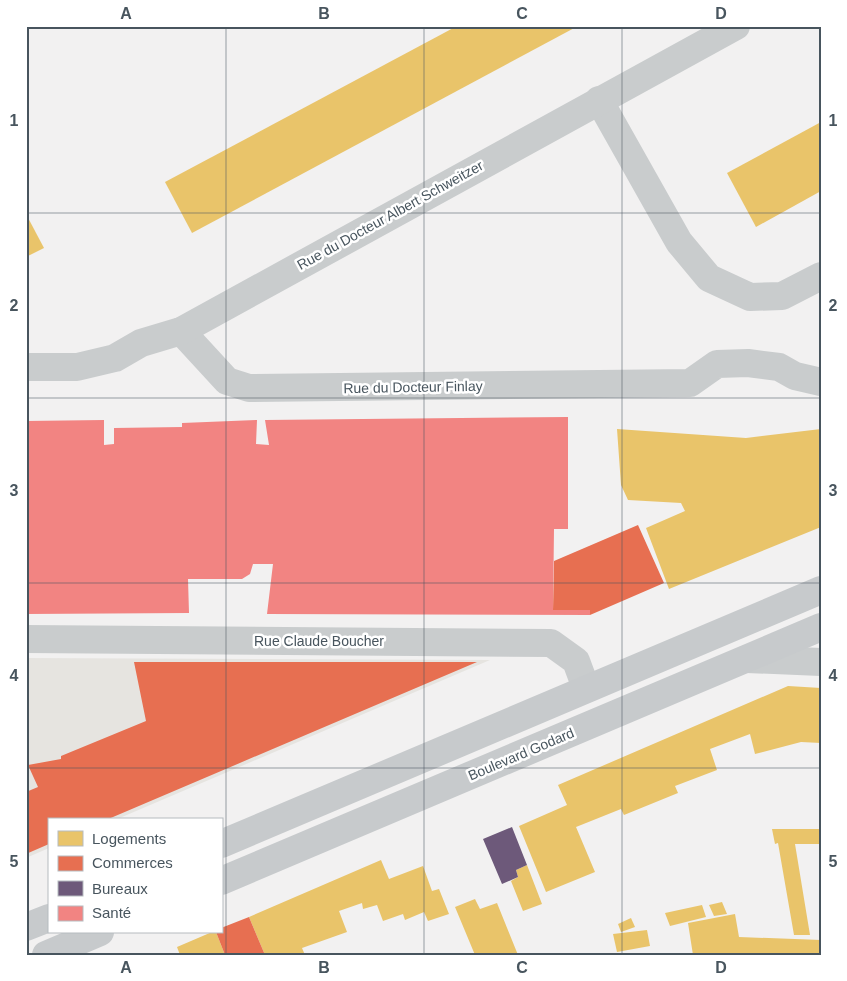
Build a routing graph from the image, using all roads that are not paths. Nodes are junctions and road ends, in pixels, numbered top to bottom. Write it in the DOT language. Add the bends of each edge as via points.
graph roads {
  1 [pos="736,26"];
  2 [pos="599,100"];
  3 [pos="821,276"];
  4 [pos="181,331"];
  5 [pos="26,367"];
  6 [pos="821,382"];
  7 [pos="821,590"];
  8 [pos="821,627"];
  9 [pos="26,639"];
  10 [pos="747,659"];
  11 [pos="821,662"];
  12 [pos="586,688"];
  13 [pos="222,844"];
  14 [pos="222,881"];
  15 [pos="48,918"];
  16 [pos="26,927"];
  17 [pos="95,934"];
  18 [pos="46,955"];
  1 -- 2 [label="street, Rue du Docteur Albert Schweitzer"];
  2 -- 3 [label="street" via="679,242 709,278 750,297 782,296"];
  2 -- 4 [label="street, Rue du Docteur Albert Schweitzer"];
  4 -- 5 [label="street" via="141,344 115,358 77,367"];
  4 -- 6 [label="street, Rue du Docteur Finlay" via="227,381 250,388 690,383 717,364 779,367 795,376"];
  7 -- 12 [label="main road"];
  8 -- 10 [label="main road, Boulevard Godard"];
  9 -- 12 [label="street, Rue Claude Boucher" via="551,643 576,661"];
  10 -- 11 [label="street"];
  10 -- 14 [label="main road, Boulevard Godard"];
  12 -- 13 [label="main road"];
  15 -- 16 [label="main road"];
  17 -- 18 [label="main road"];
}
